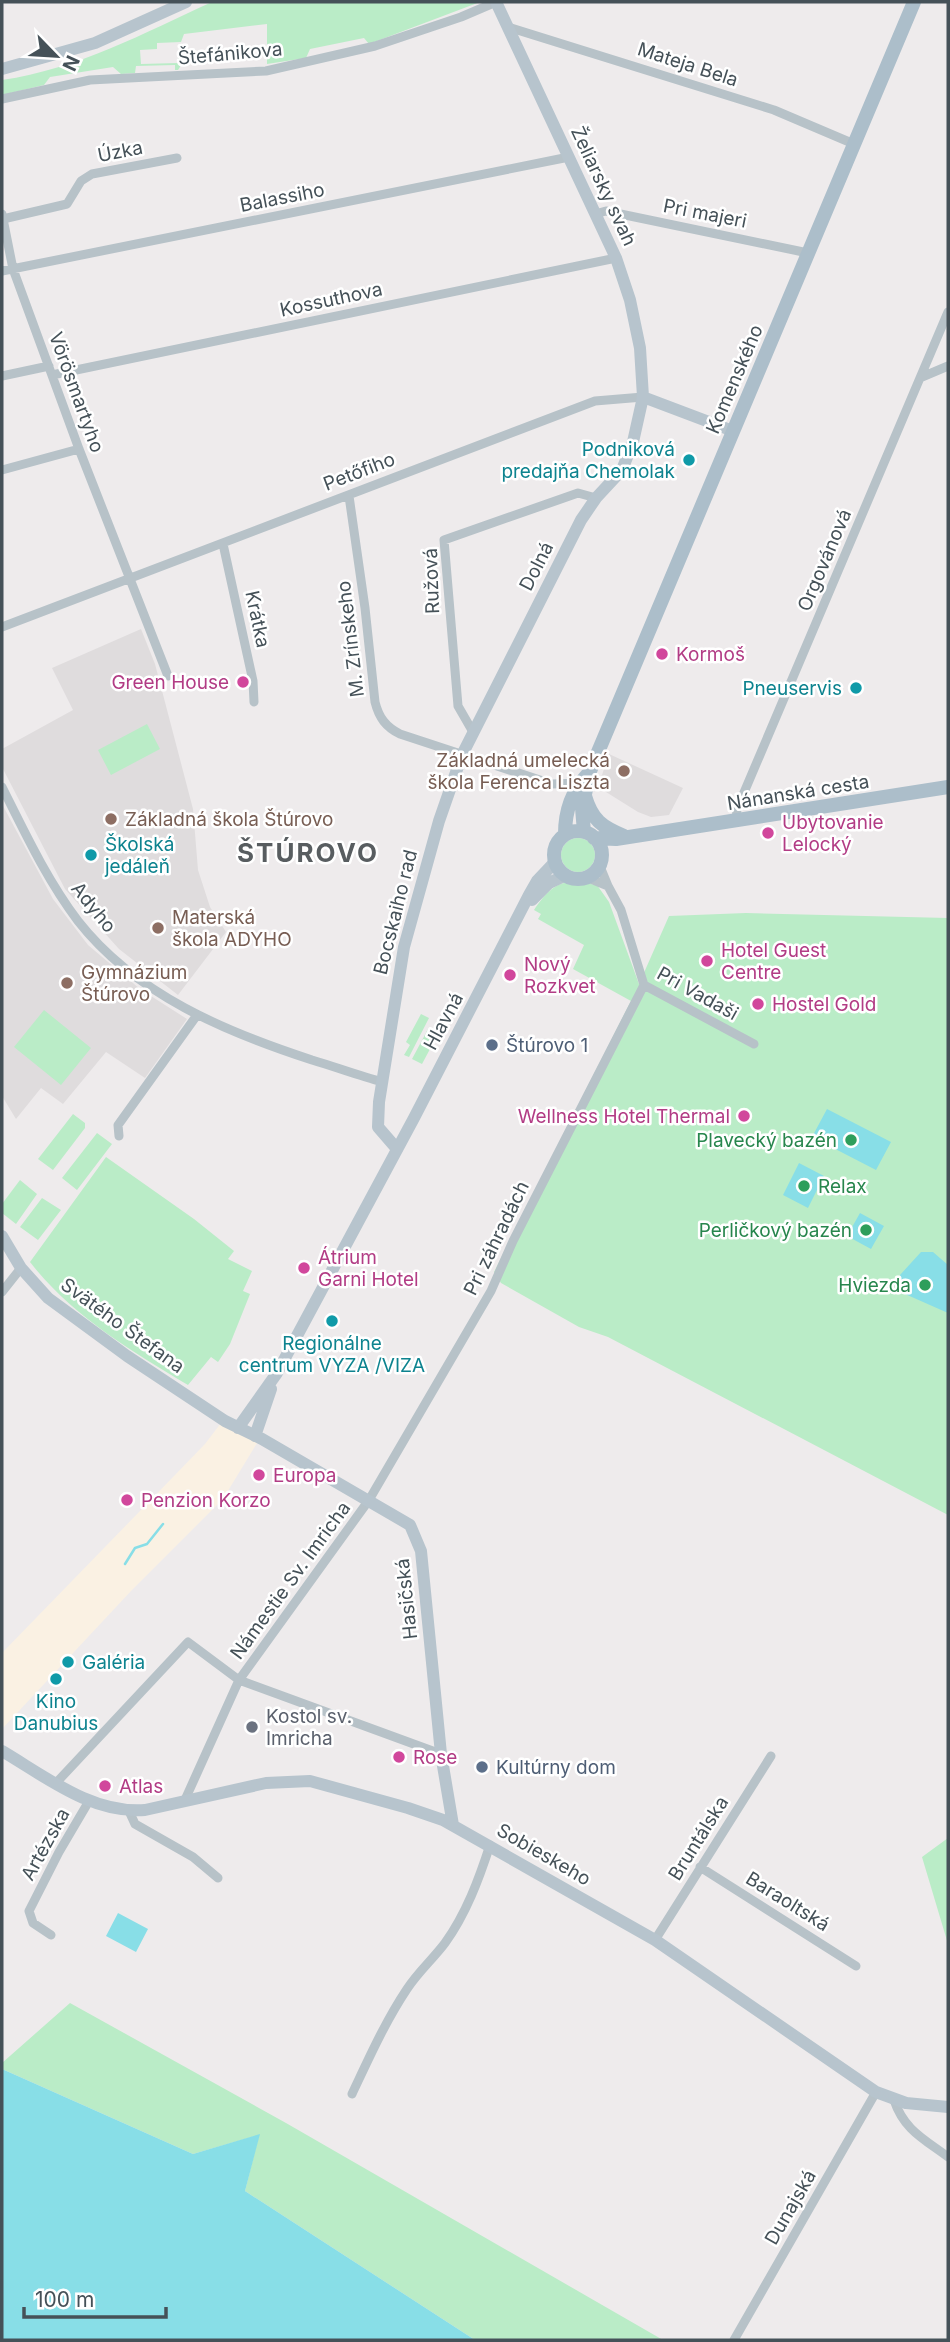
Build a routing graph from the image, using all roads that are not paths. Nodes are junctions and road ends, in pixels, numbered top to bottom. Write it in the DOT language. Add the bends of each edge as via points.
graph roads {
  1 [pos="186,2"];
  2 [pos="496,2"];
  3 [pos="914,2"];
  4 [pos="508,27"];
  5 [pos="2,69"];
  6 [pos="2,99"];
  7 [pos="854,144"];
  8 [pos="569,157"];
  9 [pos="177,158"];
  10 [pos="596,214"];
  11 [pos="2,216"];
  12 [pos="808,253"];
  13 [pos="616,258"];
  14 [pos="13,269"];
  15 [pos="2,271"];
  16 [pos="948,312"];
  17 [pos="948,366"];
  18 [pos="51,371"];
  19 [pos="2,376"];
  20 [pos="922,377"];
  21 [pos="643,397"];
  22 [pos="733,430"];
  23 [pos="79,449"];
  24 [pos="2,470"];
  25 [pos="349,496"];
  26 [pos="596,498"];
  27 [pos="223,544"];
  28 [pos="131,578"];
  29 [pos="2,627"];
  30 [pos="168,676"];
  31 [pos="254,702"];
  32 [pos="474,732"];
  33 [pos="462,755"];
  34 [pos="552,784"];
  35 [pos="948,787"];
  36 [pos="2,788"];
  37 [pos="582,788"];
  38 [pos="568,807"];
  39 [pos="736,821"];
  40 [pos="654,833"];
  41 [pos="565,835"];
  42 [pos="589,835"];
  43 [pos="625,837"];
  44 [pos="600,861"];
  45 [pos="555,862"];
  46 [pos="566,875"];
  47 [pos="586,877"];
  48 [pos="608,886"];
  49 [pos="523,911"];
  50 [pos="644,985"];
  51 [pos="197,1015"];
  52 [pos="754,1044"];
  53 [pos="383,1082"];
  54 [pos="119,1136"];
  55 [pos="397,1149"];
  56 [pos="2,1236"];
  57 [pos="21,1268"];
  58 [pos="2,1292"];
  59 [pos="277,1373"];
  60 [pos="238,1427"];
  61 [pos="255,1436"];
  62 [pos="369,1500"];
  63 [pos="239,1680"];
  64 [pos="2,1751"];
  65 [pos="441,1755"];
  66 [pos="771,1756"];
  67 [pos="55,1783"];
  68 [pos="89,1801"];
  69 [pos="184,1802"];
  70 [pos="129,1811"];
  71 [pos="453,1825"];
  72 [pos="490,1845"];
  73 [pos="701,1867"];
  74 [pos="218,1878"];
  75 [pos="51,1935"];
  76 [pos="655,1940"];
  77 [pos="856,1966"];
  78 [pos="876,2092"];
  79 [pos="352,2094"];
  80 [pos="894,2100"];
  81 [pos="948,2107"];
  82 [pos="948,2157"];
  83 [pos="734,2340"];
  1 -- 5 [label="street" via="95,43"];
  2 -- 4 [label="street, Želiarsky svah"];
  2 -- 6 [label="street, Štefánikova" via="385,43 265,71 90,80"];
  3 -- 7 [label="main road, Komenského"];
  4 -- 7 [label="street, Mateja Bela" via="774,110"];
  4 -- 8 [label="street, Želiarsky svah"];
  7 -- 12 [label="main road, Komenského"];
  8 -- 10 [label="street, Želiarsky svah"];
  8 -- 14 [label="street, Balassiho"];
  9 -- 11 [label="street, Úzka" via="92,174 81,181 67,204"];
  10 -- 12 [label="street, Pri majeri" via="606,211"];
  10 -- 13 [label="street, Želiarsky svah"];
  11 -- 14 [label="street, Vörösmartyho"];
  12 -- 22 [label="main road, Komenského"];
  13 -- 18 [label="street, Kossuthova"];
  13 -- 21 [label="street, Želiarsky svah" via="640,348"];
  14 -- 15 [label="street, Balassiho"];
  14 -- 18 [label="street, Vörösmartyho"];
  16 -- 20 [label="street, Orgovánová"];
  17 -- 20 [label="street"];
  18 -- 19 [label="street, Kossuthova"];
  18 -- 23 [label="street, Vörösmartyho"];
  20 -- 39 [label="street, Orgovánová" via="738,805"];
  21 -- 22 [label="street, Petőfiho"];
  21 -- 25 [label="street, Petőfiho" via="595,401"];
  21 -- 26 [label="street, Dolná" via="622,470"];
  22 -- 37 [label="main road, Komenského"];
  23 -- 24 [label="street"];
  23 -- 28 [label="street, Vörösmartyho"];
  25 -- 27 [label="street, Petőfiho"];
  25 -- 33 [label="street, M. Zrínskeho" via="378,714 400,734"];
  26 -- 32 [label="street, Dolná"];
  26 -- 32 [label="street, Ružová" via="578,493 444,540 458,706"];
  27 -- 28 [label="street, Petőfiho"];
  27 -- 31 [label="street, Krátka"];
  28 -- 29 [label="street, Petőfiho"];
  28 -- 30 [label="street, Vörösmartyho"];
  32 -- 33 [label="street, Dolná"];
  33 -- 34 [label="street, M. Zrínskeho"];
  33 -- 53 [label="street, Bocskaiho rad" via="412,913"];
  34 -- 37 [label="street, M. Zrínskeho"];
  34 -- 38 [label="street" via="565,795"];
  35 -- 39 [label="main road, Nánanská cesta"];
  36 -- 51 [label="street, Adyho" via="57,891 80,923 120,963"];
  37 -- 38 [label="main road, Komenského"];
  37 -- 42 [label="main road" via="581,819"];
  37 -- 43 [label="main road" via="597,822"];
  38 -- 41 [label="main road"];
  39 -- 40 [label="main road, Nánanská cesta"];
  40 -- 43 [label="main road, Nánanská cesta"];
  40 -- 44 [label="main road"];
  41 -- 42 [label="main road"];
  41 -- 45 [label="main road" via="556,844"];
  42 -- 43 [label="main road, Nánanská cesta"];
  42 -- 44 [label="main road" via="600,846"];
  44 -- 47 [label="main road"];
  44 -- 48 [label="street, Pri Vadaši"];
  45 -- 46 [label="main road"];
  45 -- 49 [label="street, Hlavná" via="537,881"];
  46 -- 47 [label="main road"];
  46 -- 49 [label="street, Hlavná" via="549,883"];
  47 -- 48 [label="street"];
  48 -- 50 [label="street, Pri Vadaši" via="621,910"];
  49 -- 55 [label="street, Hlavná"];
  50 -- 52 [label="street, Pri Vadaši"];
  50 -- 62 [label="street, Pri záhradách" via="491,1291"];
  51 -- 53 [label="street, Adyho" via="270,1046"];
  51 -- 54 [label="street" via="118,1125"];
  53 -- 55 [label="street" via="378,1127"];
  55 -- 59 [label="street, Hlavná"];
  56 -- 57 [label="street, Svätého Štefana"];
  57 -- 58 [label="street"];
  57 -- 60 [label="street, Svätého Štefana" via="68,1314"];
  59 -- 60 [label="street, Hlavná"];
  59 -- 61 [label="street, Hlavná"];
  60 -- 61 [label="street, Hasičská"];
  61 -- 62 [label="street, Hasičská"];
  62 -- 63 [label="street, Námestie Sv. Imricha"];
  62 -- 65 [label="street, Hasičská" via="406,1520 418,1541"];
  63 -- 65 [label="street, Námestie Sv. Imricha"];
  63 -- 67 [label="street" via="188,1642"];
  63 -- 69 [label="street, Námestie Sv. Imricha"];
  64 -- 67 [label="street, Sobieskeho"];
  65 -- 71 [label="street, Hasičská"];
  66 -- 73 [label="street, Bruntálska"];
  67 -- 68 [label="street, Sobieskeho"];
  68 -- 70 [label="street, Sobieskeho"];
  68 -- 75 [label="street, Artézska" via="29,1911 33,1923"];
  69 -- 70 [label="street, Sobieskeho"];
  69 -- 71 [label="street, Sobieskeho" via="266,1783 310,1781"];
  70 -- 74 [label="street" via="135,1824 193,1857"];
  71 -- 72 [label="street, Sobieskeho"];
  72 -- 76 [label="street, Sobieskeho"];
  72 -- 79 [label="street" via="454,1929 398,2004"];
  73 -- 76 [label="street, Bruntálska"];
  73 -- 77 [label="street, Baraoltská"];
  76 -- 78 [label="street, Sobieskeho"];
  78 -- 80 [label="street, Sobieskeho"];
  78 -- 83 [label="street, Dunajská"];
  80 -- 81 [label="street, Sobieskeho"];
  80 -- 82 [label="street" via="909,2127"];
}
